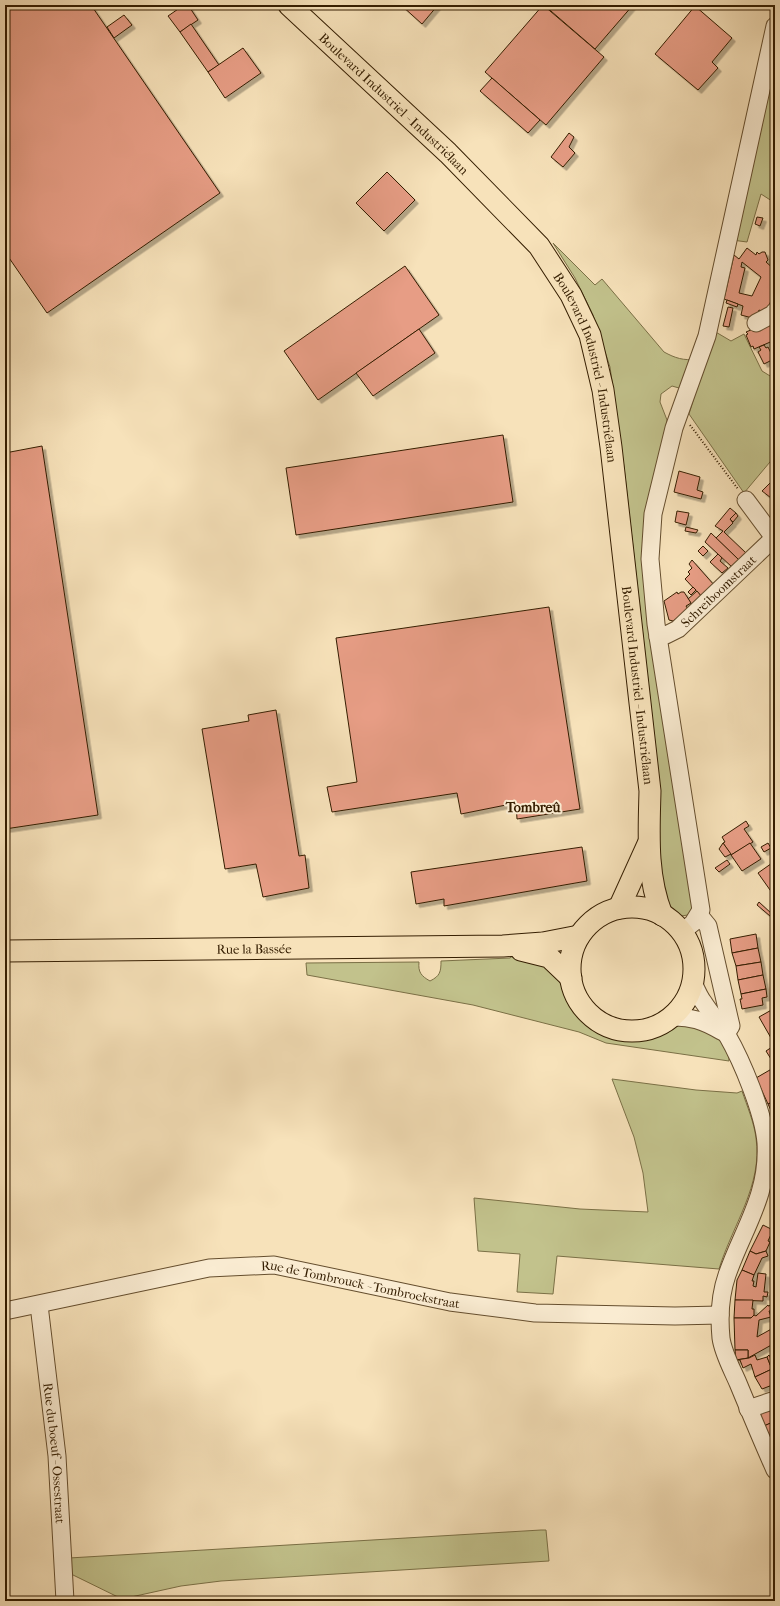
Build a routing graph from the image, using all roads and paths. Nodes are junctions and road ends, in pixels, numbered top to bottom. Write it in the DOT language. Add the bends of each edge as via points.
graph roads {
  1 [pos="289,5"];
  2 [pos="775,26"];
  3 [pos="775,311"];
  4 [pos="756,323"];
  5 [pos="679,411"];
  6 [pos="746,500"];
  7 [pos="775,538"];
  8 [pos="658,637"];
  9 [pos="648,841"];
  10 [pos="619,908"];
  11 [pos="662,914"];
  12 [pos="699,915"];
  13 [pos="682,932"];
  14 [pos="579,936"];
  15 [pos="503,946"];
  16 [pos="5,952"];
  17 [pos="571,978"];
  18 [pos="693,982"];
  19 [pos="671,1016"];
  20 [pos="726,1034"];
  21 [pos="769,1187"];
  22 [pos="39,1305"];
  23 [pos="5,1311"];
  24 [pos="720,1315"];
  25 [pos="775,1400"];
  26 [pos="748,1409"];
  27 [pos="775,1470"];
  28 [pos="65,1601"];
  1 -- 9 [label="main road, Boulevard Industriel - Industriélaan" via="448,153 539,246 571,295 590,335 603,390 611,447 650,791"];
  2 -- 5 [label="street" via="707,336"];
  3 -- 4 [label="street"];
  5 -- 6 [label="path"];
  5 -- 8 [label="street" via="652,514 650,532 652,586"];
  6 -- 7 [label="street, Schreiboomstraat"];
  7 -- 8 [label="street, Schreiboomstraat" via="678,629"];
  8 -- 12 [label="street" via="697,882 701,910"];
  9 -- 10 [label="main road, Boulevard Industriel - Industriélaan"];
  9 -- 11 [label="main road, Boulevard Industriel - Industriélaan" via="652,886"];
  10 -- 11 [label="main road" via="636,907"];
  10 -- 14 [label="main road" via="594,920"];
  11 -- 13 [label="main road"];
  12 -- 13 [label="street"];
  12 -- 20 [label="street" via="708,926 731,1026"];
  13 -- 18 [label="main road" via="692,953"];
  14 -- 15 [label="main road, Rue la Bassée" via="543,943"];
  14 -- 17 [label="main road" via="572,954"];
  15 -- 16 [label="main road, Rue la Bassée"];
  15 -- 17 [label="main road, Rue la Bassée" via="549,957"];
  17 -- 19 [label="main road" via="583,1006 609,1026 625,1030 646,1029"];
  18 -- 19 [label="main road" via="685,1001"];
  18 -- 20 [label="street" via="703,1002"];
  19 -- 20 [label="street" via="704,1021"];
  20 -- 21 [label="street" via="752,1093 765,1131"];
  21 -- 24 [label="street" via="758,1202 726,1276"];
  22 -- 23 [label="street, Rue de Tombrouck - Tombroekstraat"];
  22 -- 24 [label="street, Rue de Tombrouck - Tombroekstraat" via="209,1268 274,1265 450,1302 535,1313"];
  22 -- 28 [label="street, Rue du boeuf - Ossestraat" via="57,1456"];
  24 -- 26 [label="street" via="722,1340"];
  25 -- 26 [label="street"];
  26 -- 27 [label="street"];
}
